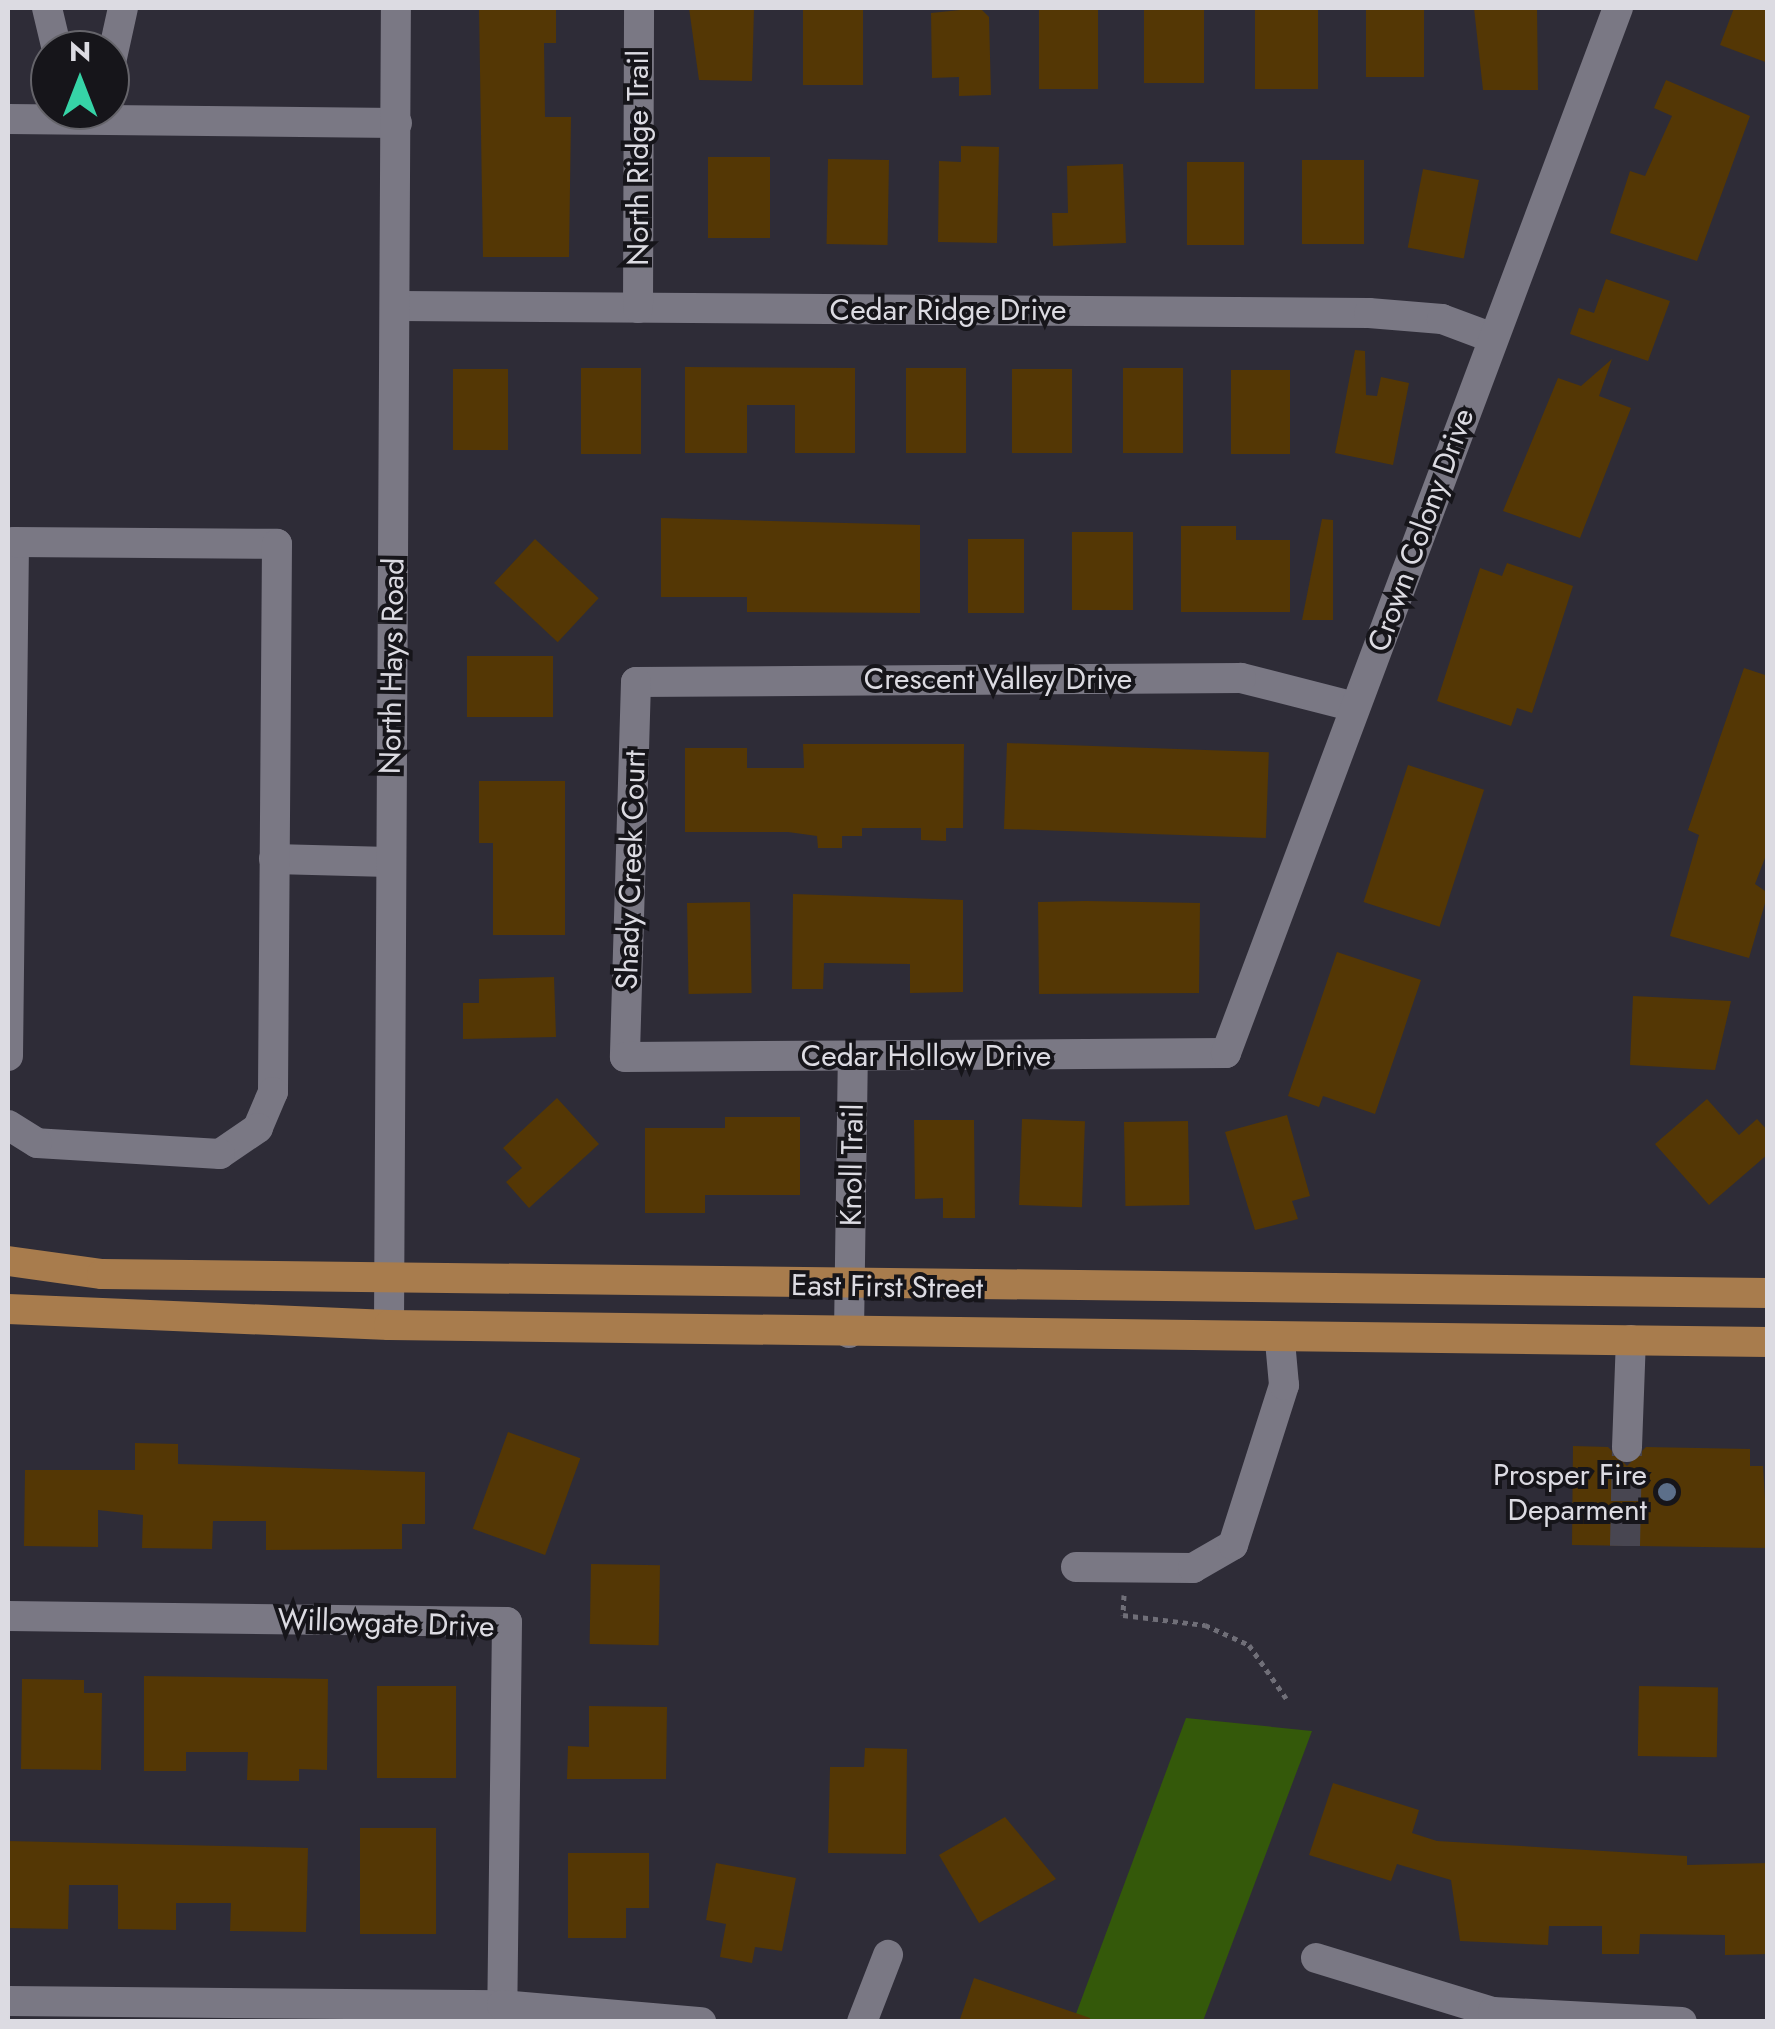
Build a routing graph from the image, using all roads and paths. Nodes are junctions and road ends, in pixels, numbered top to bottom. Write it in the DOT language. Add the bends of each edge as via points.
graph roads {
  1 [pos="396,8"];
  2 [pos="639,8"];
  3 [pos="1618,8"];
  4 [pos="130,116"];
  5 [pos="397,123"];
  6 [pos="399,306"];
  7 [pos="638,308"];
  8 [pos="1493,338"];
  9 [pos="636,682"];
  10 [pos="1356,707"];
  11 [pos="274,859"];
  12 [pos="389,862"];
  13 [pos="1226,1053"];
  14 [pos="8,1056"];
  15 [pos="853,1056"];
  16 [pos="625,1058"];
  17 [pos="8,1124"];
  18 [pos="8,1261"];
  19 [pos="390,1278"];
  20 [pos="850,1286"];
  21 [pos="1631,1293"];
  22 [pos="1768,1293"];
  23 [pos="1279,1294"];
  24 [pos="8,1309"];
  25 [pos="389,1325"];
  26 [pos="848,1333"];
  27 [pos="1280,1340"];
  28 [pos="1631,1340"];
  29 [pos="1768,1342"];
  30 [pos="1626,1447"];
  31 [pos="1076,1568"];
  32 [pos="1127,1568"];
  33 [pos="8,1616"];
  34 [pos="1286,1698"];
  35 [pos="888,1955"];
  36 [pos="1316,1958"];
  37 [pos="8,2000"];
  38 [pos="502,2005"];
  39 [pos="701,2022"];
  40 [pos="862,2022"];
  41 [pos="1682,2022"];
  1 -- 5 [label="street, North Hays Road"];
  2 -- 7 [label="street, North Ridge Trail"];
  3 -- 8 [label="street, Crown Colony Drive"];
  4 -- 5 [label="street"];
  5 -- 6 [label="street, North Hays Road"];
  6 -- 7 [label="street, Cedar Ridge Drive"];
  6 -- 12 [label="street, North Hays Road"];
  7 -- 8 [label="street, Cedar Ridge Drive" via="1369,312 1442,318"];
  8 -- 10 [label="street, Crown Colony Drive"];
  9 -- 10 [label="street, Crescent Valley Drive" via="1240,678"];
  9 -- 16 [label="street, Shady Creek Court"];
  10 -- 13 [label="street, Crown Colony Drive"];
  11 -- 12 [label="street"];
  11 -- 14 [label="street" via="276,544 14,542"];
  11 -- 17 [label="street" via="274,1092 258,1128 220,1154 38,1143"];
  12 -- 19 [label="street, North Hays Road"];
  13 -- 15 [label="street, Cedar Hollow Drive"];
  15 -- 16 [label="street, Cedar Hollow Drive"];
  15 -- 20 [label="street, Knoll Trail"];
  18 -- 19 [label="main road, East First Street" via="102,1274"];
  19 -- 20 [label="main road, East First Street"];
  19 -- 25 [label="street, North Hays Road"];
  20 -- 23 [label="main road, East First Street"];
  20 -- 26 [label="street, Knoll Trail"];
  21 -- 22 [label="main road, East First Street"];
  21 -- 23 [label="main road, East First Street"];
  21 -- 28 [label="main road"];
  23 -- 27 [label="main road"];
  24 -- 25 [label="main road, East First Street"];
  25 -- 26 [label="main road, East First Street"];
  26 -- 27 [label="main road, East First Street"];
  27 -- 28 [label="main road, East First Street"];
  27 -- 32 [label="street" via="1284,1385 1234,1545 1193,1568"];
  28 -- 29 [label="main road, East First Street"];
  28 -- 30 [label="street"];
  31 -- 32 [label="street"];
  32 -- 34 [label="path" via="1122,1615 1226,1632 1249,1644"];
  33 -- 38 [label="street, Willowgate Drive" via="508,1622"];
  35 -- 40 [label="street"];
  36 -- 41 [label="street" via="1492,2012"];
  37 -- 38 [label="street"];
  38 -- 39 [label="street"];
}
